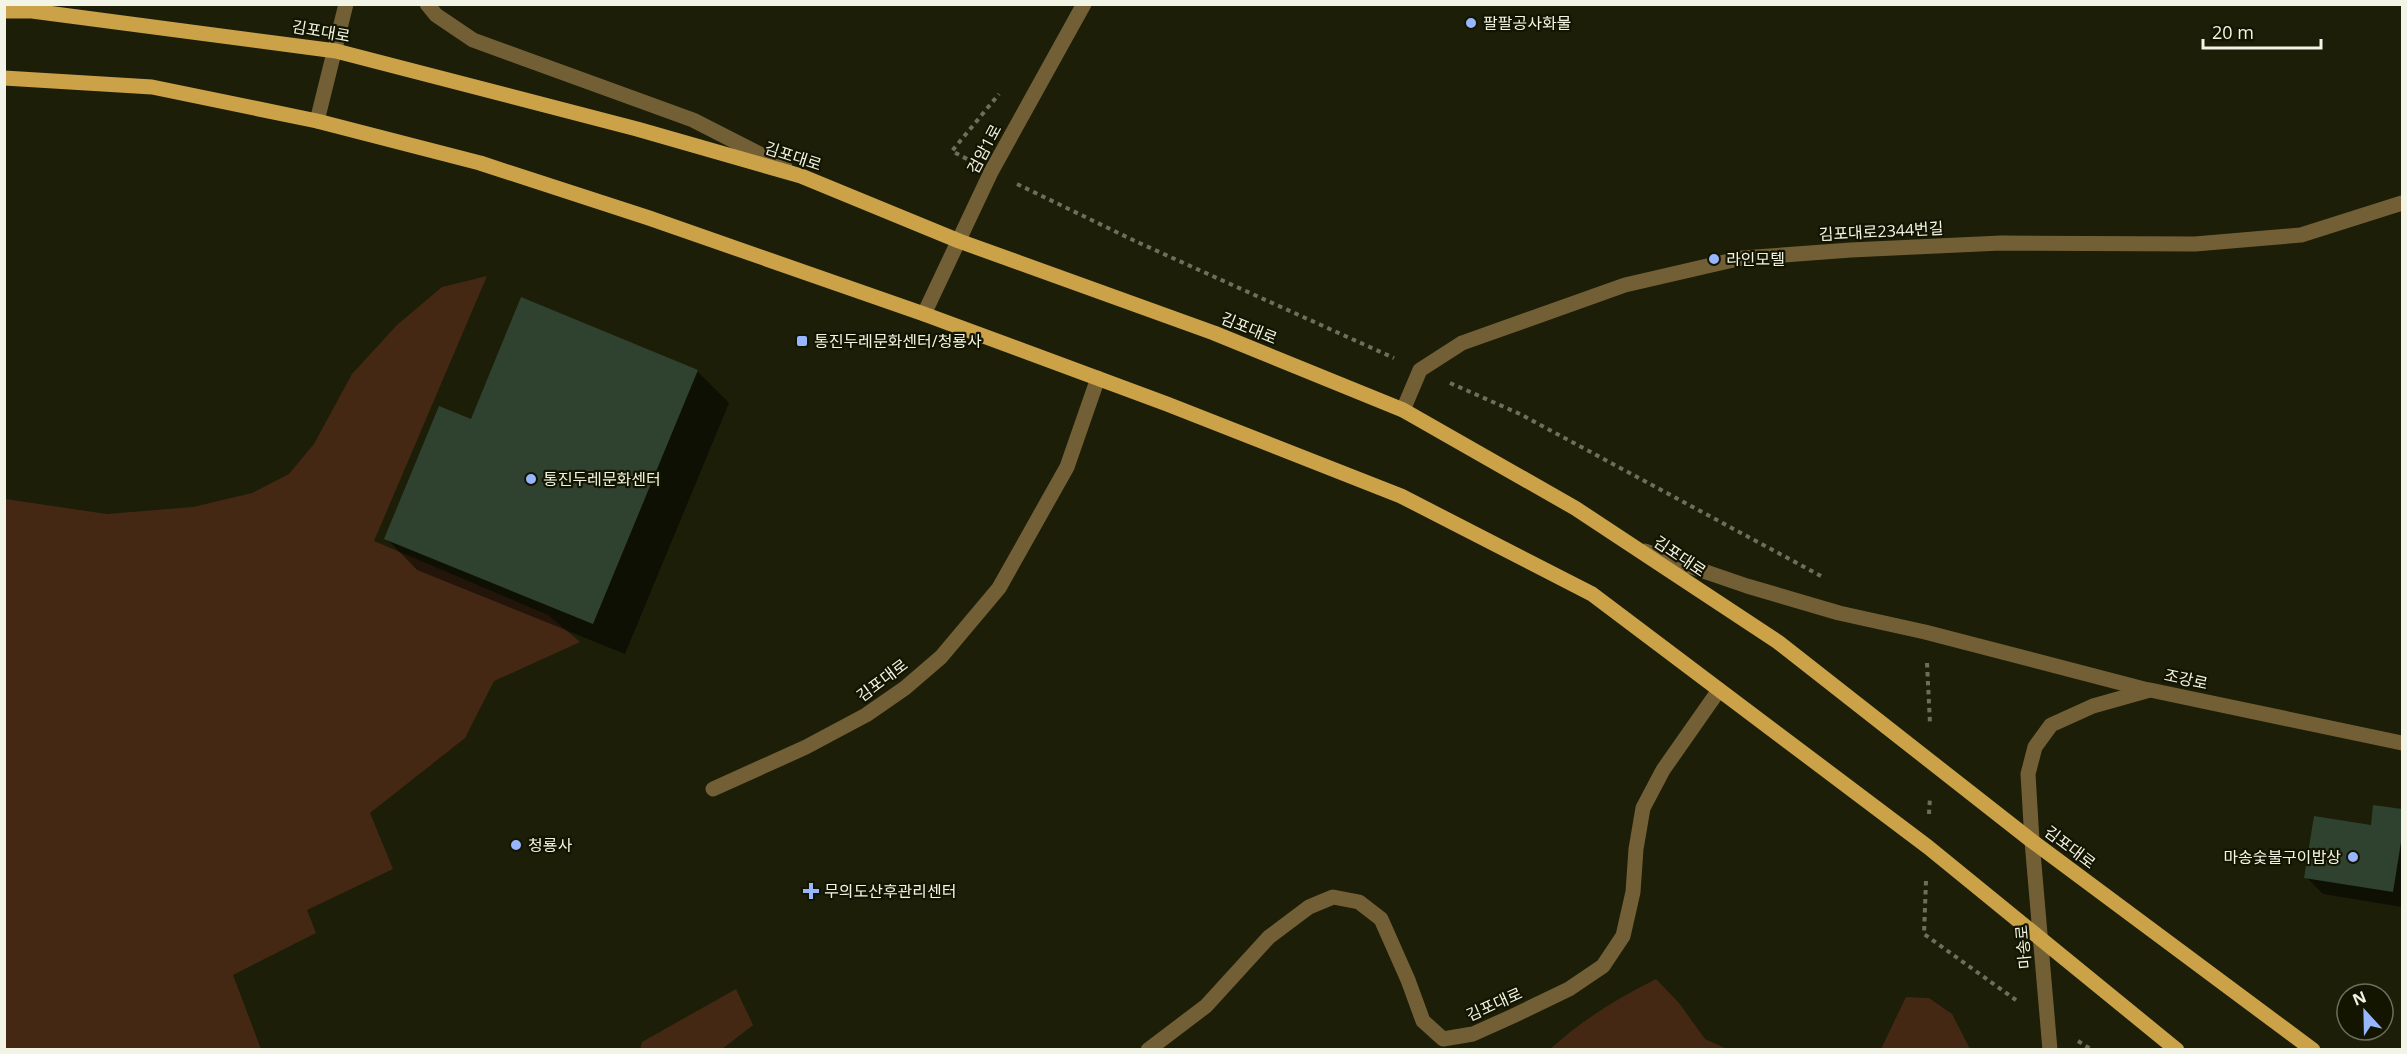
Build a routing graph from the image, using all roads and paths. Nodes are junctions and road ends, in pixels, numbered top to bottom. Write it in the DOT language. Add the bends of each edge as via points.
graph roads {
  1 [pos="346,4"];
  2 [pos="427,4"];
  3 [pos="1084,4"];
  4 [pos="4,11"];
  5 [pos="336,51"];
  6 [pos="4,78"];
  7 [pos="317,121"];
  8 [pos="801,176"];
  9 [pos="2403,203"];
  10 [pos="959,241"];
  11 [pos="924,314"];
  12 [pos="1098,378"];
  13 [pos="1403,410"];
  14 [pos="1635,548"];
  15 [pos="1719,690"];
  16 [pos="2151,690"];
  17 [pos="2403,743"];
  18 [pos="713,789"];
  19 [pos="2032,841"];
  20 [pos="2041,939"];
  21 [pos="1149,1050"];
  22 [pos="2050,1050"];
  23 [pos="2177,1050"];
  24 [pos="2313,1050"];
  1 -- 5 [label="street"];
  2 -- 8 [label="street" via="435,15 473,40 693,120"];
  3 -- 10 [label="street, 검암1로" via="991,172"];
  4 -- 5 [label="main road, 김포대로" via="43,12"];
  5 -- 7 [label="street"];
  5 -- 8 [label="main road, 김포대로"];
  6 -- 7 [label="main road" via="152,87"];
  7 -- 11 [label="main road" via="480,163"];
  8 -- 10 [label="main road, 김포대로"];
  9 -- 13 [label="street, 김포대로2344번길" via="2301,235 2194,244 2001,243 1742,258 1625,285 1462,344 1420,370"];
  10 -- 11 [label="street, 검암1로"];
  10 -- 13 [label="main road, 김포대로" via="1214,333"];
  11 -- 12 [label="main road"];
  12 -- 15 [label="main road" via="1401,496 1592,594"];
  12 -- 18 [label="street, 김포대로" via="1067,467 999,588 941,657 866,715"];
  13 -- 14 [label="main road, 김포대로" via="1575,508"];
  14 -- 16 [label="street" via="1827,609"];
  14 -- 19 [label="main road, 김포대로" via="1778,642"];
  15 -- 20 [label="main road" via="1928,847"];
  15 -- 21 [label="street, 김포대로" via="1663,770 1643,808 1633,892 1623,936 1603,966 1569,989 1473,1034 1443,1039 1423,1021 1381,919 1359,902 1333,897 1309,907 1269,937 1206,1006"];
  16 -- 17 [label="street, 조강로"];
  16 -- 19 [label="street, 조강로" via="2093,706 2051,725 2035,747 2028,774"];
  19 -- 20 [label="street, 마송로"];
  19 -- 24 [label="main road, 김포대로"];
  20 -- 22 [label="street, 마송로"];
  20 -- 23 [label="main road"];
}
